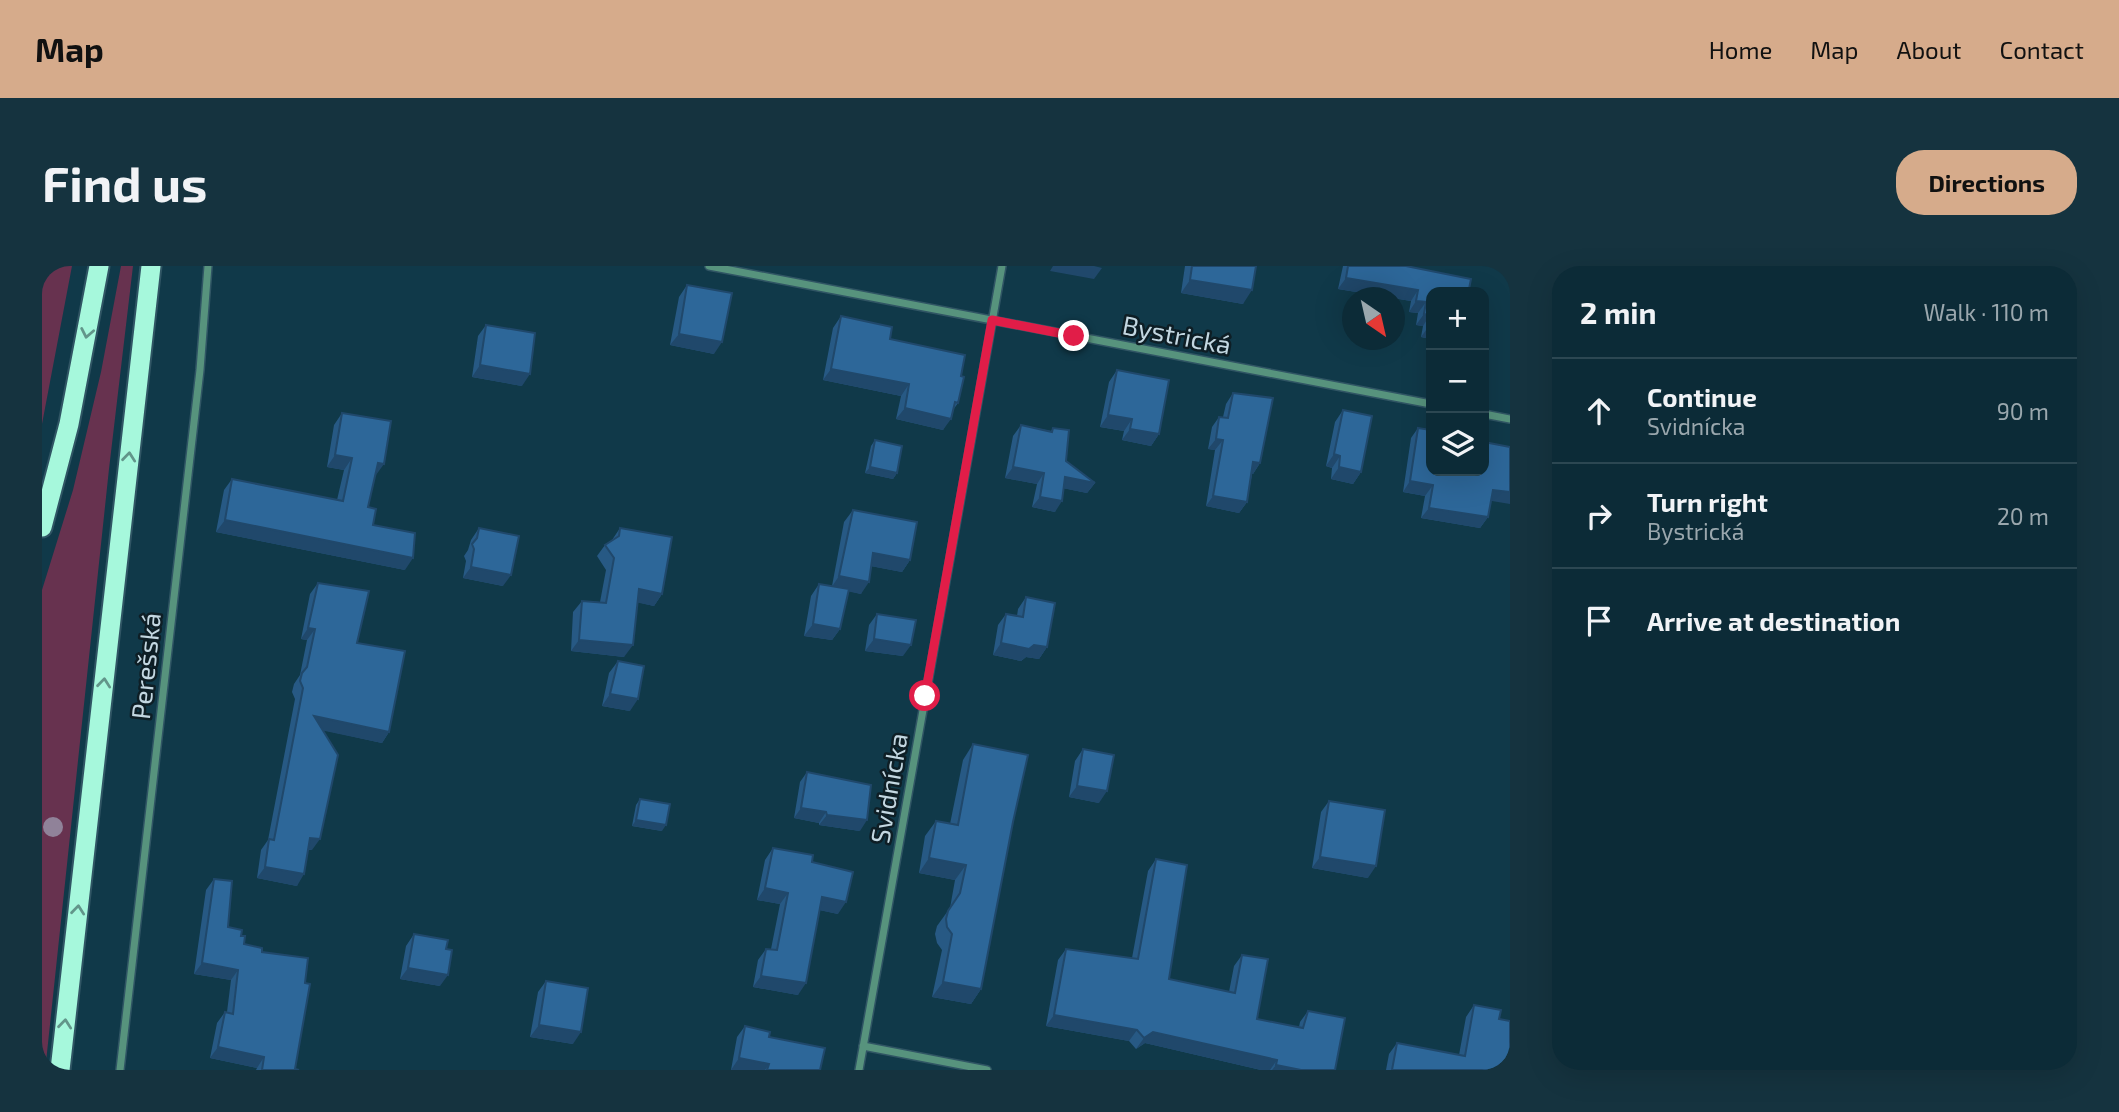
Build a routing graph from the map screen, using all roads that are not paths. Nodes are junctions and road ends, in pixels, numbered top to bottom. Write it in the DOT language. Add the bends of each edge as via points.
graph roads {
  1 [pos="99,266"];
  2 [pos="151,266"];
  3 [pos="208,266"];
  4 [pos="709,266"];
  5 [pos="1002,266"];
  6 [pos="992,320"];
  7 [pos="1426,403"];
  8 [pos="1489,415"];
  9 [pos="1510,419"];
  10 [pos="42,527"];
  11 [pos="863,1046"];
  12 [pos="60,1070"];
  13 [pos="120,1070"];
  14 [pos="859,1070"];
  15 [pos="987,1070"];
  1 -- 10 [label="highway, one-way" via="69,424"];
  12 -- 2 [label="highway, one-way"];
  3 -- 13 [label="street, Perešská"];
  4 -- 6 [label="street, Bystrická"];
  5 -- 6 [label="street, Svidnícka"];
  6 -- 7 [label="street, Bystrická"];
  6 -- 11 [label="street, Svidnícka"];
  8 -- 9 [label="street"];
  11 -- 14 [label="street, Svidnícka"];
  11 -- 15 [label="street"];
}
